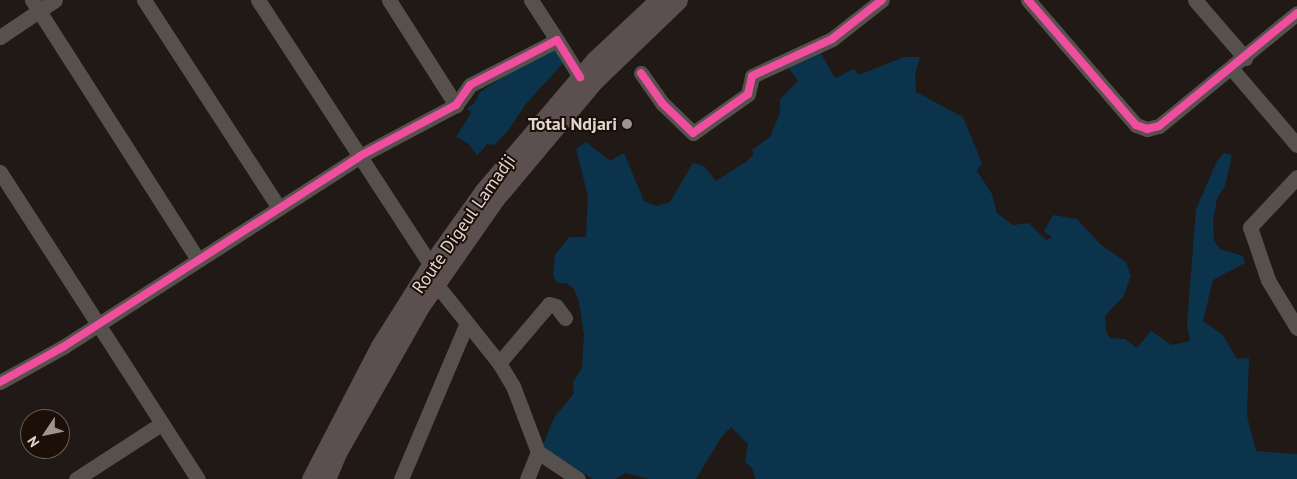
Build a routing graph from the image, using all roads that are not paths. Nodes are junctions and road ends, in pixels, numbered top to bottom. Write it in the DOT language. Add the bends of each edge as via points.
graph roads {
  1 [pos="55,0"];
  2 [pos="144,0"];
  3 [pos="258,0"];
  4 [pos="389,0"];
  5 [pos="531,0"];
  6 [pos="659,0"];
  7 [pos="678,0"];
  8 [pos="882,0"];
  9 [pos="1028,0"];
  10 [pos="1195,0"];
  11 [pos="35,5"];
  12 [pos="1297,14"];
  13 [pos="0,37"];
  14 [pos="556,40"];
  15 [pos="1245,58"];
  16 [pos="1232,69"];
  17 [pos="641,73"];
  18 [pos="580,77"];
  19 [pos="456,105"];
  20 [pos="1297,145"];
  21 [pos="360,156"];
  22 [pos="0,172"];
  23 [pos="1297,177"];
  24 [pos="279,208"];
  25 [pos="198,260"];
  26 [pos="431,265"];
  27 [pos="436,284"];
  28 [pos="565,318"];
  29 [pos="467,323"];
  30 [pos="97,326"];
  31 [pos="1297,328"];
  32 [pos="499,362"];
  33 [pos="0,382"];
  34 [pos="162,424"];
  35 [pos="538,452"];
  36 [pos="76,479"];
  37 [pos="198,479"];
  38 [pos="311,479"];
  39 [pos="326,479"];
  40 [pos="401,479"];
  41 [pos="527,479"];
  42 [pos="578,479"];
  1 -- 11 [label="street"];
  2 -- 24 [label="street"];
  3 -- 21 [label="street"];
  4 -- 19 [label="street"];
  5 -- 14 [label="street"];
  6 -- 18 [label="main road, Route Digeul Lamadji"];
  7 -- 27 [label="main road" via="595,80 530,154"];
  8 -- 17 [label="street" via="832,39 752,76 748,94 693,132 662,103"];
  9 -- 16 [label="street" via="1136,125 1147,129 1159,126"];
  10 -- 15 [label="street"];
  11 -- 13 [label="street"];
  11 -- 25 [label="street"];
  12 -- 15 [label="street"];
  14 -- 18 [label="street"];
  14 -- 19 [label="street" via="470,85"];
  15 -- 16 [label="street"];
  16 -- 20 [label="street"];
  18 -- 26 [label="main road, Route Digeul Lamadji" via="515,151"];
  19 -- 21 [label="street"];
  21 -- 24 [label="street"];
  21 -- 26 [label="street"];
  22 -- 30 [label="street"];
  23 -- 31 [label="street" via="1250,227 1268,280"];
  24 -- 25 [label="street"];
  25 -- 30 [label="street"];
  26 -- 38 [label="main road, Route Digeul Lamadji" via="380,346"];
  27 -- 29 [label="street"];
  27 -- 39 [label="main road" via="393,353"];
  28 -- 32 [label="street" via="556,306 549,304"];
  29 -- 32 [label="street"];
  29 -- 40 [label="street"];
  30 -- 33 [label="street"];
  30 -- 34 [label="street"];
  32 -- 35 [label="street" via="513,386"];
  34 -- 36 [label="street"];
  34 -- 37 [label="street"];
  35 -- 41 [label="street"];
  35 -- 42 [label="street"];
}
